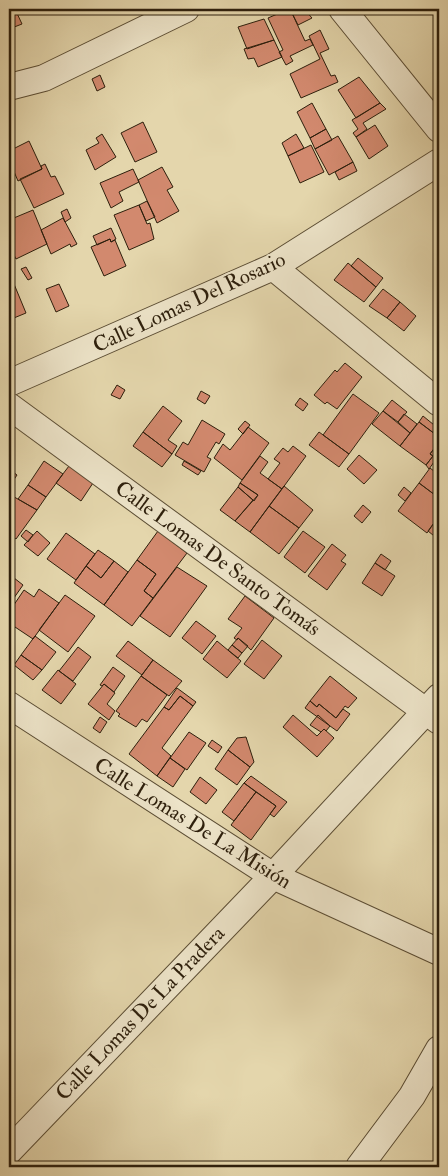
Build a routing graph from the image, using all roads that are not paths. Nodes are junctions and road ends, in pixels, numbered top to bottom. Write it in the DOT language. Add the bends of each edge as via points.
graph roads {
  1 [pos="186,9"];
  2 [pos="342,9"];
  3 [pos="9,87"];
  4 [pos="439,129"];
  5 [pos="439,162"];
  6 [pos="273,267"];
  7 [pos="9,383"];
  8 [pos="439,403"];
  9 [pos="9,406"];
  10 [pos="9,705"];
  11 [pos="435,709"];
  12 [pos="273,876"];
  13 [pos="439,952"];
  14 [pos="439,1049"];
  15 [pos="9,1151"];
  16 [pos="359,1167"];
  1 -- 3 [label="street" via="44,78"];
  2 -- 4 [label="street"];
  5 -- 6 [label="street, Calle Lomas Del Rosario"];
  6 -- 7 [label="street, Calle Lomas Del Rosario"];
  6 -- 8 [label="street"];
  9 -- 11 [label="street, Calle Lomas De Santo Tomás"];
  10 -- 12 [label="street, Calle Lomas De La Misión"];
  11 -- 12 [label="street, Calle Lomas De La Pradera"];
  12 -- 13 [label="street, Calle Lomas De La Misión"];
  12 -- 15 [label="street, Calle Lomas De La Pradera"];
  14 -- 16 [label="street" via="412,1096"];
}
